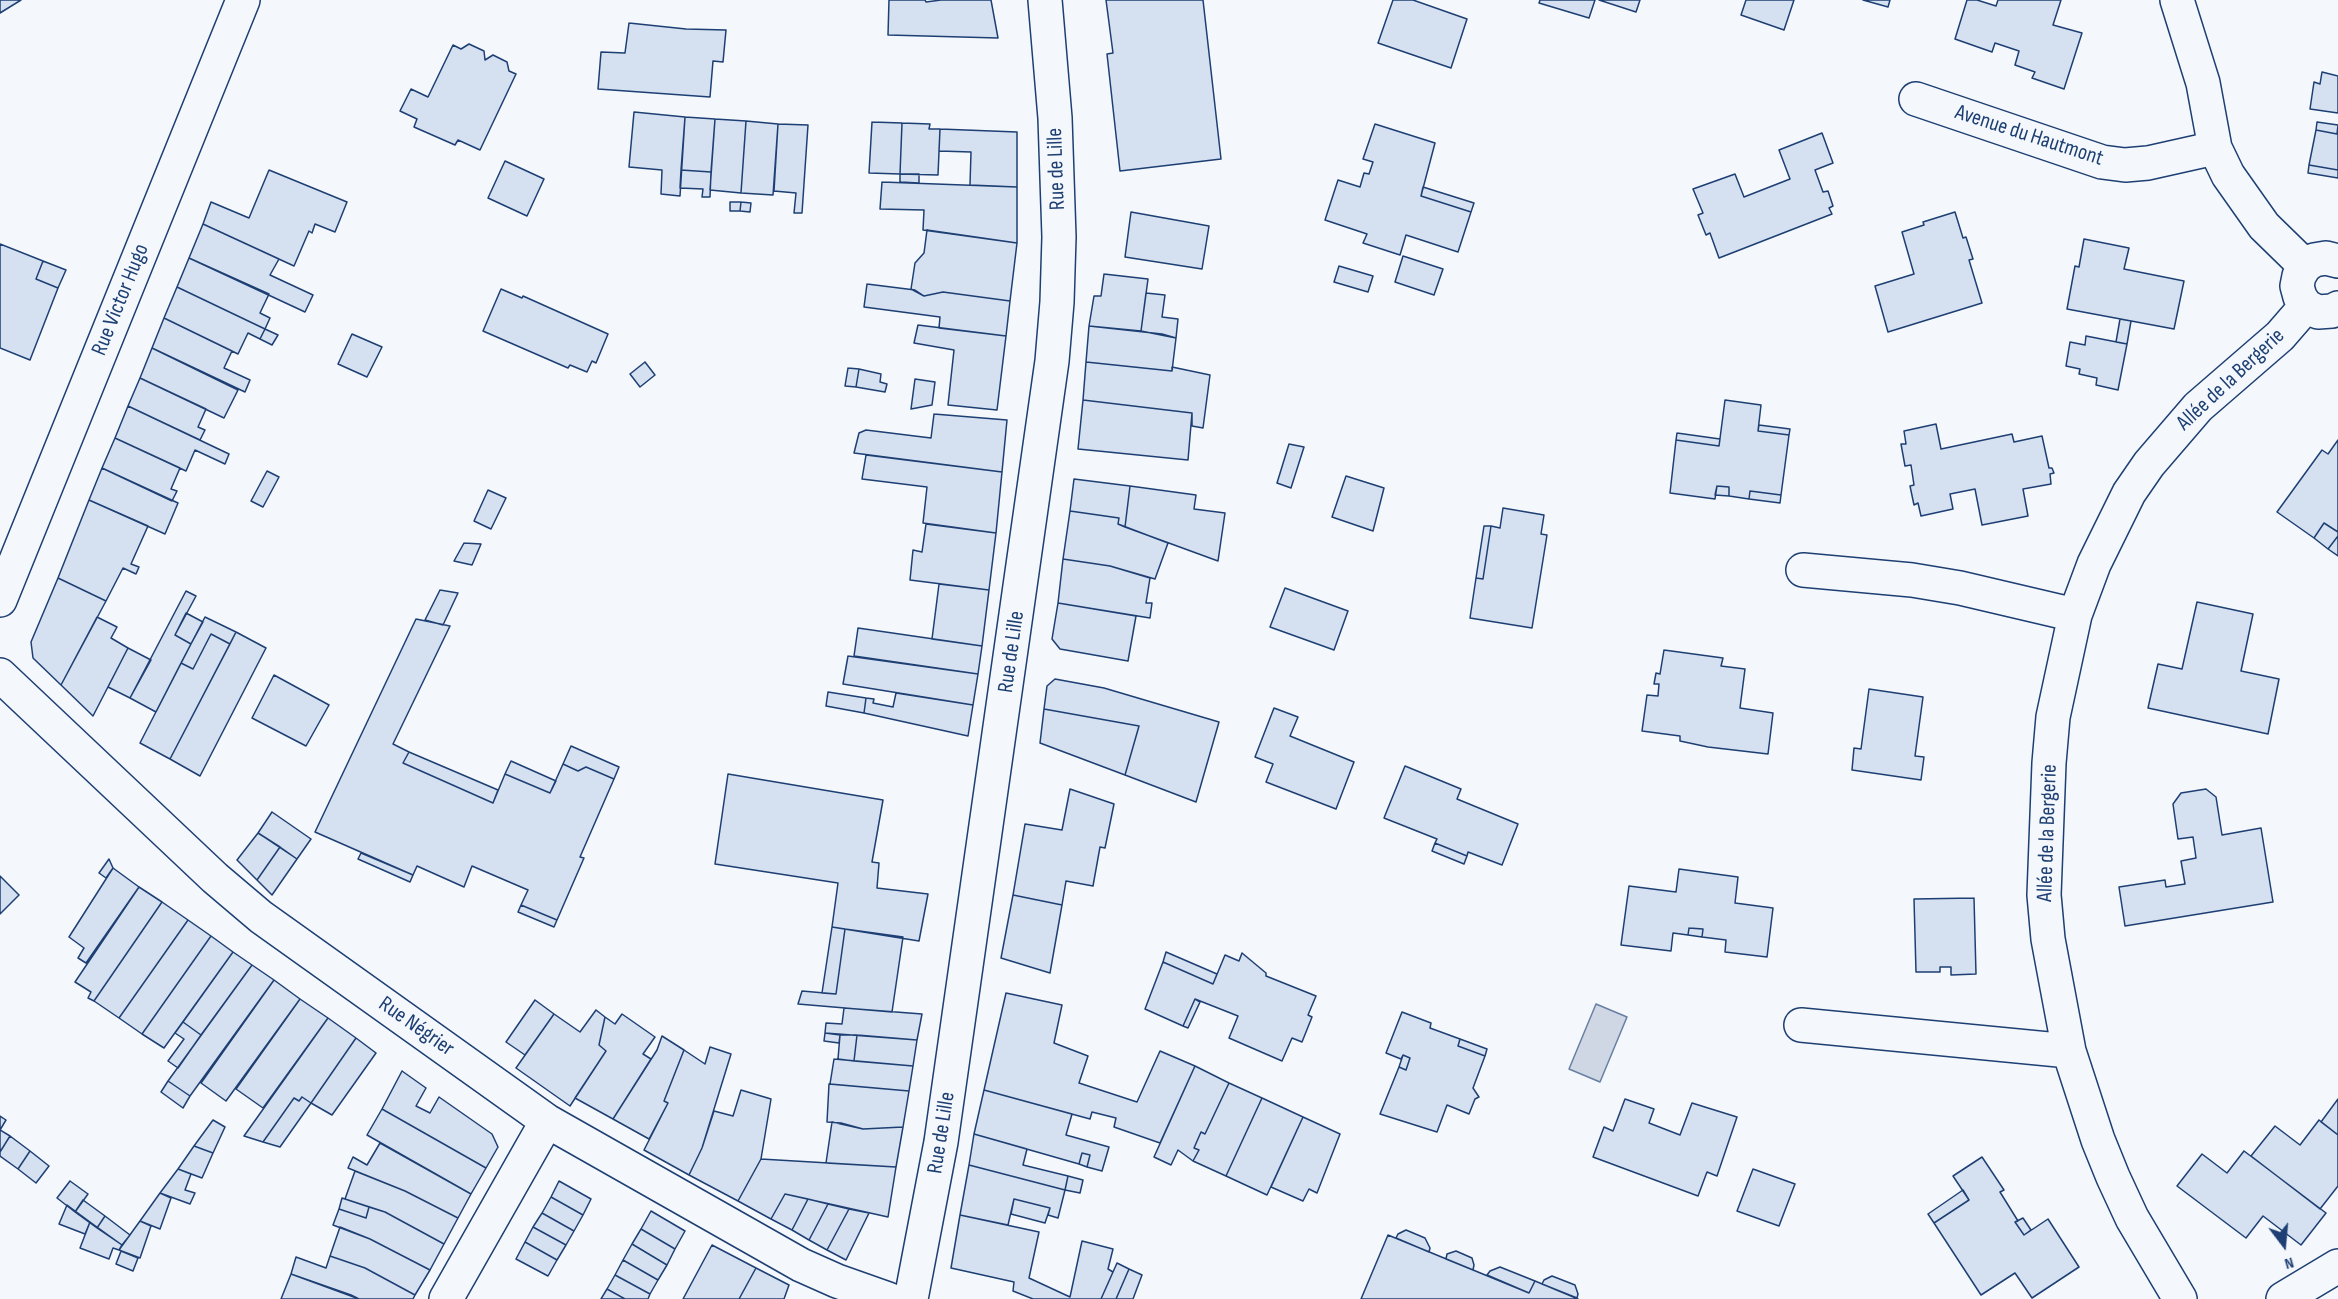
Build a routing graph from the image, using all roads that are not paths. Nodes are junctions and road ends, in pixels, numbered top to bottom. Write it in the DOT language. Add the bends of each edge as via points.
graph roads {
  1 [pos="243,0"];
  2 [pos="1045,0"];
  3 [pos="2177,0"];
  4 [pos="1916,99"];
  5 [pos="2215,148"];
  6 [pos="2338,261"];
  7 [pos="2305,267"];
  8 [pos="2322,307"];
  9 [pos="1803,570"];
  10 [pos="0,600"];
  11 [pos="2075,615"];
  12 [pos="0,675"];
  13 [pos="1802,1025"];
  14 [pos="2069,1051"];
  15 [pos="548,1121"];
  16 [pos="2338,1266"];
  17 [pos="446,1299"];
  18 [pos="888,1299"];
  19 [pos="911,1299"];
  20 [pos="2180,1299"];
  21 [pos="2283,1299"];
  1 -- 10 [label="street, Rue Victor Hugo"];
  2 -- 19 [label="street, Rue de Lille" via="1056,118 1059,237 1052,361 942,1142"];
  3 -- 5 [label="street" via="2203,83"];
  4 -- 5 [label="street, Avenue du Hautmont" via="2102,162 2148,163"];
  5 -- 7 [label="street" via="2248,207"];
  6 -- 7 [label="street" via="2314,260"];
  7 -- 8 [label="street" via="2297,286 2300,297"];
  8 -- 11 [label="street, Allée de la Bergerie" via="2280,336 2198,407 2149,464 2111,527"];
  9 -- 11 [label="street" via="1912,580"];
  11 -- 14 [label="street, Allée de la Bergerie" via="2053,717 2044,878 2048,939"];
  12 -- 15 [label="street, Rue Négrier" via="261,917"];
  13 -- 14 [label="street"];
  14 -- 20 [label="street, Allée de la Bergerie" via="2098,1140 2122,1197"];
  15 -- 17 [label="street"];
  15 -- 18 [label="street, Rue Négrier" via="801,1265"];
  16 -- 21 [label="street"];
}
